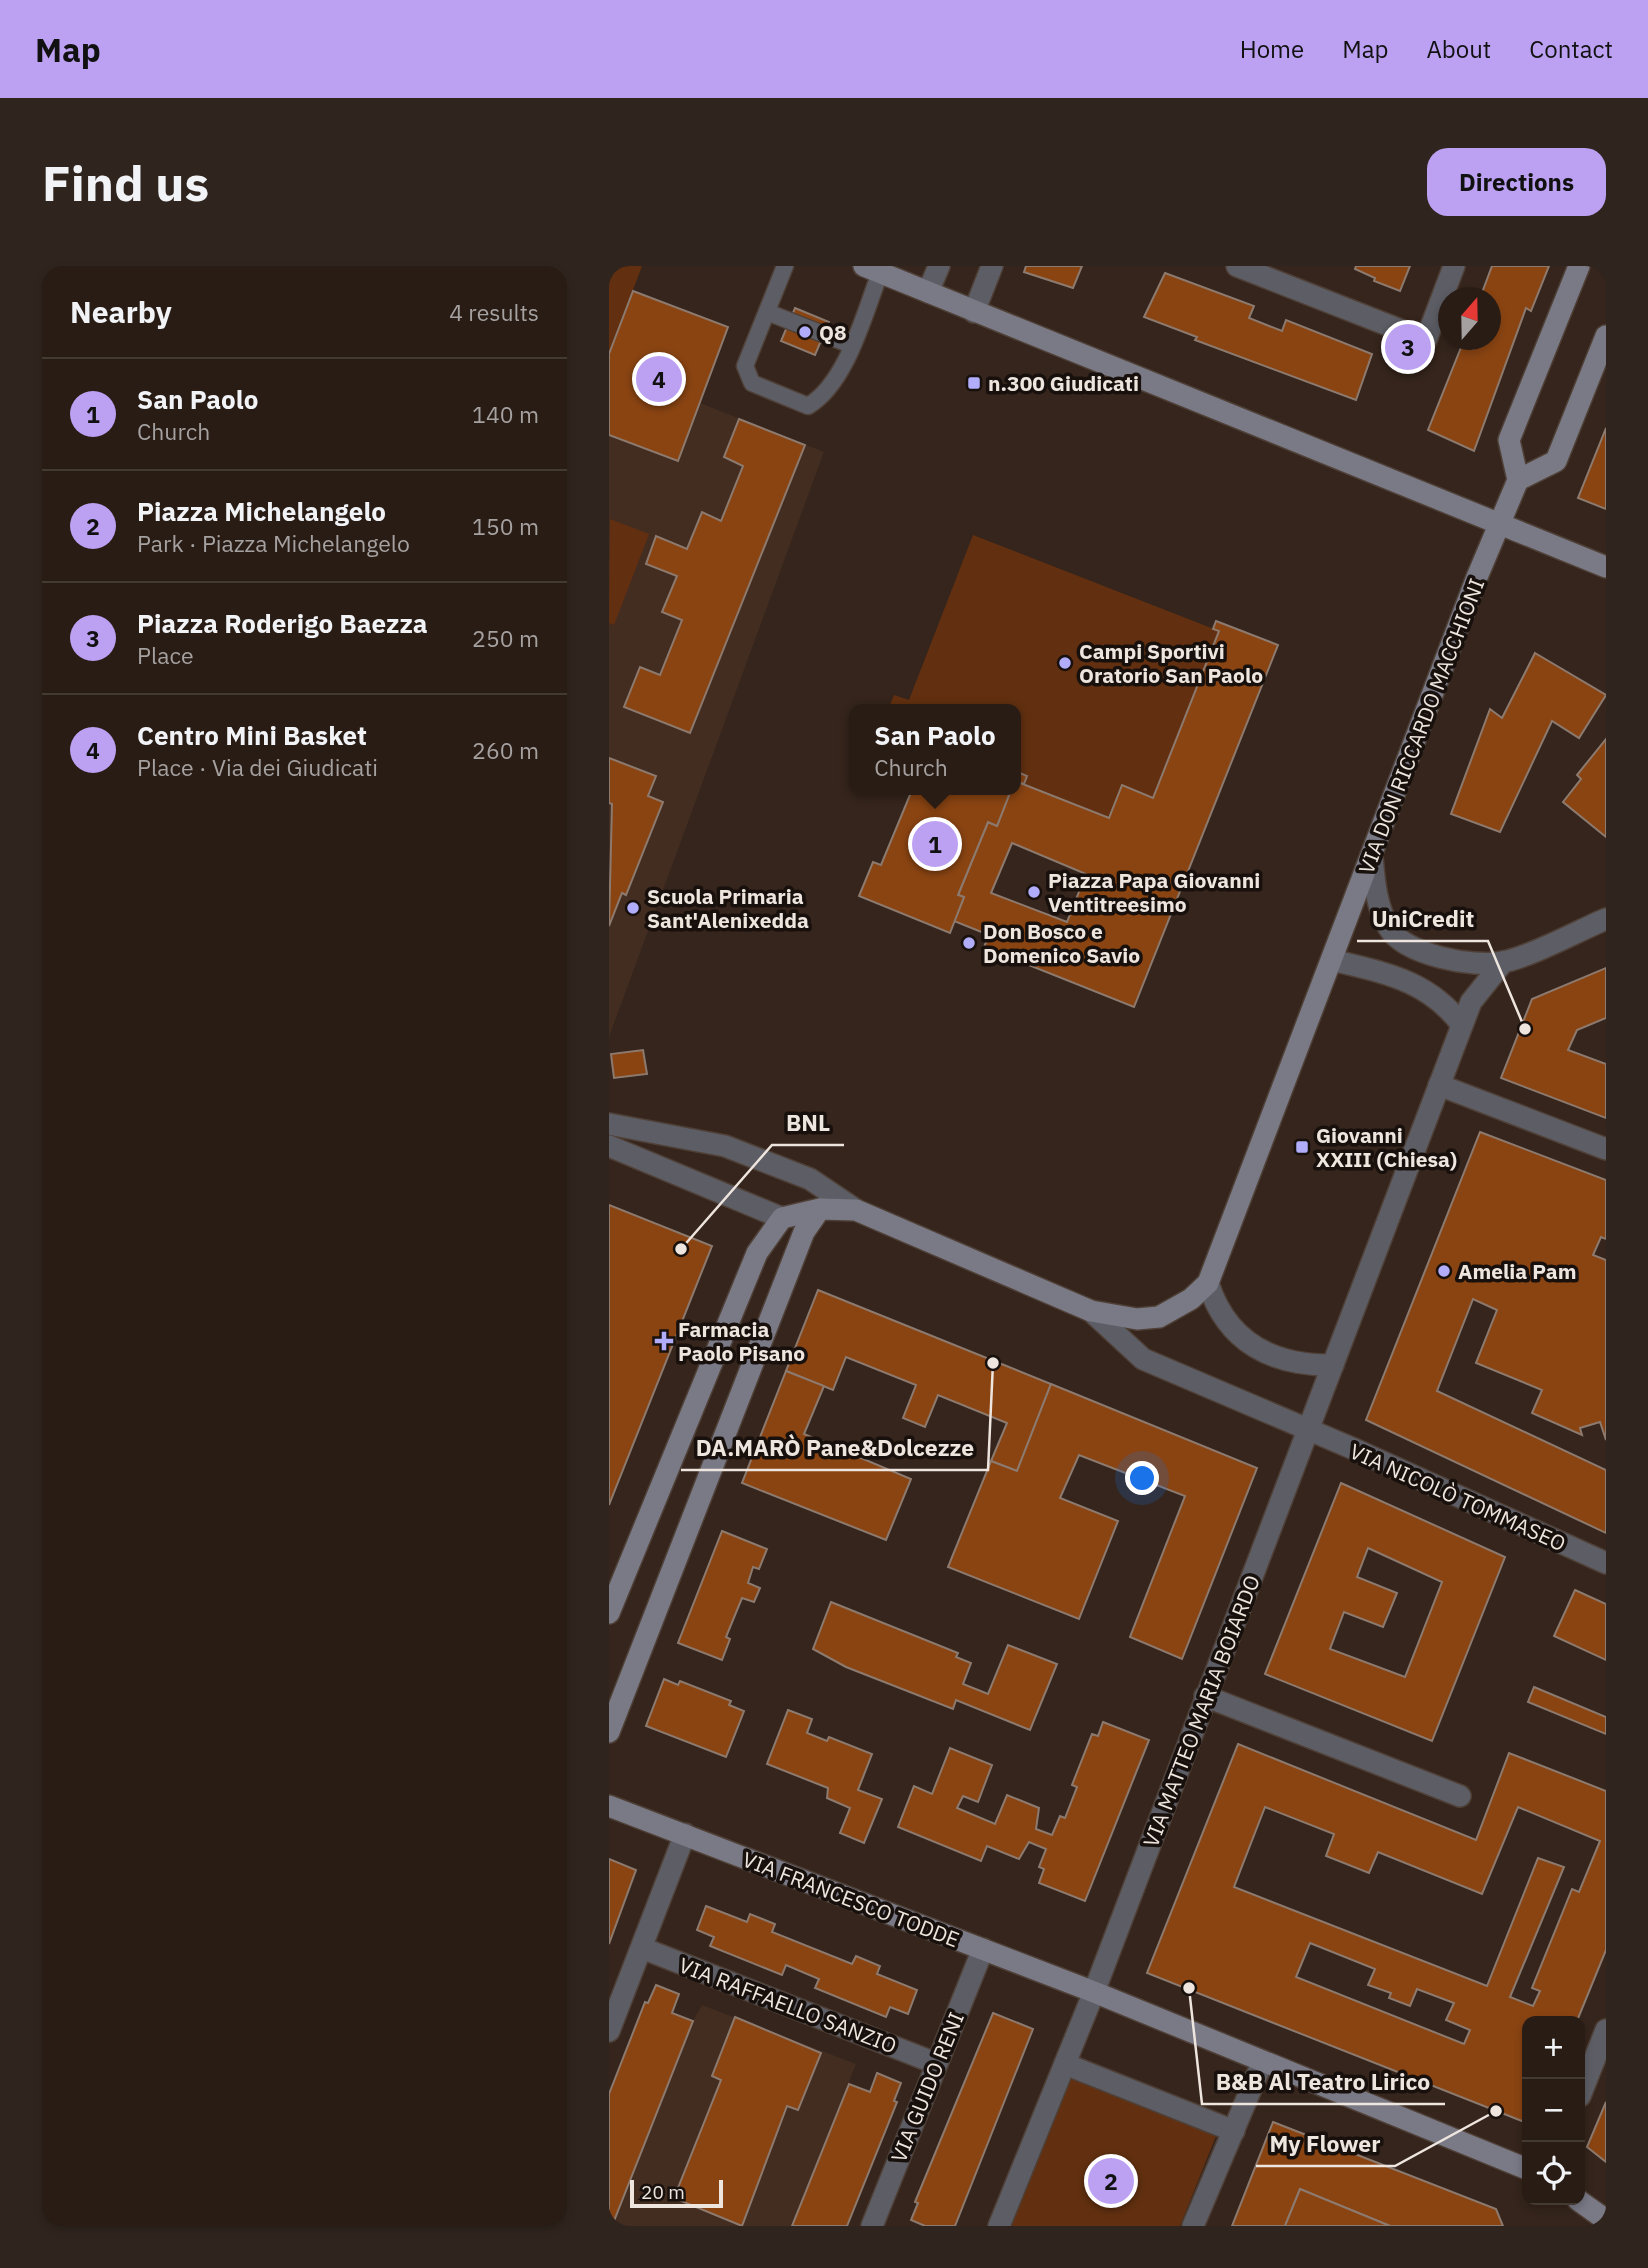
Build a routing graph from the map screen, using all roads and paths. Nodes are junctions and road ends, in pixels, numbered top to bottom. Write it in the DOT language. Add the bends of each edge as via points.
graph roads {
  1 [pos="785,266"];
  2 [pos="939,266"];
  3 [pos="992,266"];
  4 [pos="1237,266"];
  5 [pos="1454,266"];
  6 [pos="1579,266"];
  7 [pos="872,269"];
  8 [pos="929,292"];
  9 [pos="767,312"];
  10 [pos="974,312"];
  11 [pos="1606,336"];
  12 [pos="851,345"];
  13 [pos="1518,480"];
  14 [pos="1499,524"];
  15 [pos="1606,567"];
  16 [pos="1372,856"];
  17 [pos="1606,919"];
  18 [pos="1332,960"];
  19 [pos="1503,962"];
  20 [pos="1462,1025"];
  21 [pos="1439,1085"];
  22 [pos="609,1125"];
  23 [pos="609,1146"];
  24 [pos="1606,1149"];
  25 [pos="820,1209"];
  26 [pos="856,1210"];
  27 [pos="782,1218"];
  28 [pos="1208,1283"];
  29 [pos="1091,1311"];
  30 [pos="1333,1365"];
  31 [pos="1310,1430"];
  32 [pos="1606,1563"];
  33 [pos="609,1613"];
  34 [pos="1205,1696"];
  35 [pos="609,1732"];
  36 [pos="1461,1796"];
  37 [pos="609,1806"];
  38 [pos="685,1834"];
  39 [pos="642,1948"];
  40 [pos="983,1949"];
  41 [pos="1094,1992"];
  42 [pos="1606,2030"];
  43 [pos="609,2031"];
  44 [pos="935,2063"];
  45 [pos="1262,2063"];
  46 [pos="1065,2064"];
  47 [pos="1585,2083"];
  48 [pos="1234,2131"];
  49 [pos="1522,2167"];
  50 [pos="1585,2205"];
  51 [pos="1606,2220"];
  52 [pos="872,2226"];
  53 [pos="999,2226"];
  54 [pos="1193,2226"];
  1 -- 9 [label="lane"];
  2 -- 8 [label="street"];
  3 -- 10 [label="street"];
  4 -- 5 [label="street" via="1426,340"];
  6 -- 13 [label="street" via="1509,440"];
  7 -- 8 [label="street"];
  7 -- 12 [label="lane"];
  8 -- 10 [label="street"];
  9 -- 12 [label="lane"];
  9 -- 12 [label="lane" via="745,366 752,383 779,397 808,406 823,397"];
  10 -- 14 [label="street"];
  11 -- 13 [label="street" via="1556,461"];
  13 -- 14 [label="street, VIA DON RICCARDO MACCHIONI"];
  14 -- 15 [label="street"];
  14 -- 16 [label="street, VIA DON RICCARDO MACCHIONI"];
  16 -- 18 [label="street, VIA DON RICCARDO MACCHIONI"];
  16 -- 19 [label="street" via="1379,902 1399,940 1441,957"];
  17 -- 19 [label="street"];
  18 -- 20 [label="street" via="1423,988 1446,1003"];
  18 -- 28 [label="street, VIA DON RICCARDO MACCHIONI"];
  19 -- 20 [label="street" via="1471,1002"];
  20 -- 21 [label="street"];
  21 -- 24 [label="street"];
  21 -- 30 [label="street"];
  22 -- 26 [label="street" via="725,1146 810,1179"];
  23 -- 27 [label="street"];
  25 -- 26 [label="street"];
  25 -- 27 [label="street"];
  25 -- 35 [label="street" via="799,1244"];
  26 -- 29 [label="street"];
  27 -- 33 [label="street" via="754,1260"];
  28 -- 29 [label="street" via="1159,1317"];
  28 -- 30 [label="street" via="1234,1330 1258,1351 1288,1361"];
  29 -- 31 [label="street" via="1143,1359"];
  30 -- 31 [label="street"];
  31 -- 32 [label="street, VIA NICOLÒ TOMMASEO"];
  31 -- 34 [label="street, VIA MATTEO MARIA BOIARDO"];
  34 -- 36 [label="street"];
  34 -- 41 [label="street, VIA MATTEO MARIA BOIARDO"];
  37 -- 38 [label="street, VIA FRANCESCO TODDE"];
  38 -- 39 [label="street"];
  38 -- 40 [label="street, VIA FRANCESCO TODDE"];
  39 -- 43 [label="street"];
  39 -- 44 [label="street, VIA RAFFAELLO SANZIO"];
  40 -- 41 [label="street, VIA FRANCESCO TODDE"];
  40 -- 44 [label="street, VIA GUIDO RENI"];
  41 -- 45 [label="street, VIA FRANCESCO TODDE"];
  41 -- 46 [label="street, VIA MATTEO MARIA BOIARDO"];
  42 -- 47 [label="street"];
  44 -- 52 [label="street, VIA GUIDO RENI"];
  45 -- 48 [label="street"];
  45 -- 49 [label="street, VIA FRANCESCO TODDE"];
  46 -- 48 [label="street"];
  46 -- 53 [label="street, VIA MATTEO MARIA BOIARDO"];
  48 -- 54 [label="street"];
  50 -- 51 [label="street"];
}
